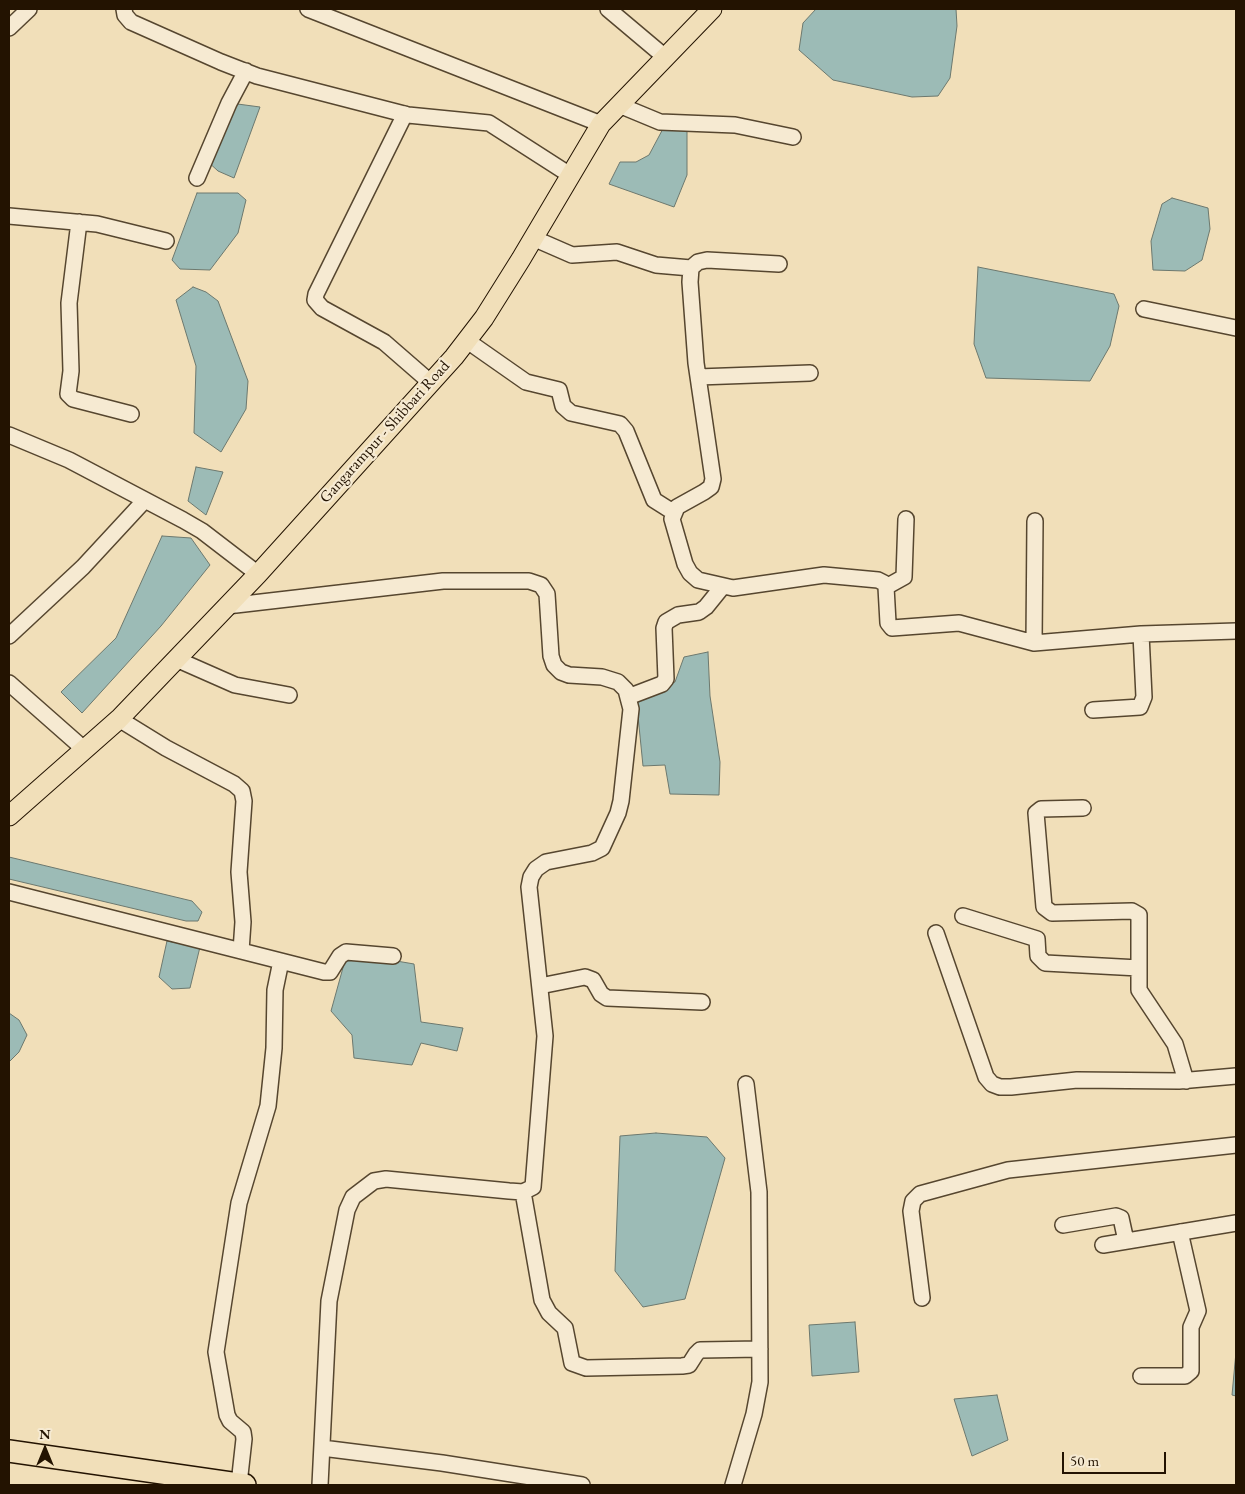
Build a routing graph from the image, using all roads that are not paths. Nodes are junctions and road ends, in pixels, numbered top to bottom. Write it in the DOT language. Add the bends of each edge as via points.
graph roads {
  1 [pos="29,9"];
  2 [pos="124,9"];
  3 [pos="308,9"];
  4 [pos="608,9"];
  5 [pos="712,9"];
  6 [pos="9,28"];
  7 [pos="665,57"];
  8 [pos="246,71"];
  9 [pos="619,105"];
  10 [pos="404,114"];
  11 [pos="601,124"];
  12 [pos="793,137"];
  13 [pos="570,175"];
  14 [pos="197,178"];
  15 [pos="9,216"];
  16 [pos="79,222"];
  17 [pos="533,238"];
  18 [pos="166,241"];
  19 [pos="780,264"];
  20 [pos="692,268"];
  21 [pos="1144,309"];
  22 [pos="1236,328"];
  23 [pos="466,340"];
  24 [pos="810,373"];
  25 [pos="698,378"];
  26 [pos="430,382"];
  27 [pos="131,414"];
  28 [pos="9,435"];
  29 [pos="145,500"];
  30 [pos="673,512"];
  31 [pos="906,519"];
  32 [pos="1035,521"];
  33 [pos="258,574"];
  34 [pos="723,586"];
  35 [pos="886,587"];
  36 [pos="228,606"];
  37 [pos="1236,632"];
  38 [pos="1141,634"];
  39 [pos="9,636"];
  40 [pos="1034,643"];
  41 [pos="176,659"];
  42 [pos="9,683"];
  43 [pos="289,695"];
  44 [pos="628,697"];
  45 [pos="1093,710"];
  46 [pos="119,719"];
  47 [pos="85,750"];
  48 [pos="1083,808"];
  49 [pos="9,816"];
  50 [pos="9,892"];
  51 [pos="963,916"];
  52 [pos="936,934"];
  53 [pos="241,951"];
  54 [pos="393,956"];
  55 [pos="280,961"];
  56 [pos="1139,968"];
  57 [pos="540,986"];
  58 [pos="702,1002"];
  59 [pos="1236,1076"];
  60 [pos="1186,1081"];
  61 [pos="746,1084"];
  62 [pos="1236,1145"];
  63 [pos="523,1192"];
  64 [pos="1236,1223"];
  65 [pos="1063,1225"];
  66 [pos="1180,1232"];
  67 [pos="1126,1241"];
  68 [pos="1104,1245"];
  69 [pos="922,1298"];
  70 [pos="760,1349"];
  71 [pos="1141,1376"];
  72 [pos="322,1448"];
  73 [pos="9,1451"];
  74 [pos="9,1464"];
  75 [pos="177,1485"];
  76 [pos="242,1485"];
  77 [pos="320,1485"];
  78 [pos="582,1485"];
  79 [pos="733,1485"];
  1 -- 6 [label="street"];
  2 -- 8 [label="street" via="131,22"];
  3 -- 11 [label="street"];
  4 -- 7 [label="street"];
  5 -- 7 [label="main road, Gangarampur - Shibbari Road"];
  7 -- 9 [label="main road, Gangarampur - Shibbari Road"];
  8 -- 10 [label="street"];
  8 -- 14 [label="street"];
  9 -- 11 [label="main road, Gangarampur - Shibbari Road"];
  9 -- 12 [label="street" via="660,122 735,125"];
  10 -- 13 [label="street" via="488,123"];
  10 -- 26 [label="street" via="315,300 322,308 384,342"];
  11 -- 13 [label="main road, Gangarampur - Shibbari Road"];
  13 -- 17 [label="main road, Gangarampur - Shibbari Road"];
  15 -- 16 [label="street"];
  16 -- 18 [label="street"];
  16 -- 27 [label="street" via="69,303 71,372 68,394 73,399"];
  17 -- 20 [label="street" via="572,254 617,252 656,265"];
  17 -- 23 [label="main road, Gangarampur - Shibbari Road" via="484,318"];
  19 -- 20 [label="street" via="707,260"];
  20 -- 25 [label="street" via="690,282"];
  21 -- 22 [label="street"];
  23 -- 26 [label="main road, Gangarampur - Shibbari Road"];
  23 -- 30 [label="street" via="526,382 559,390 563,406 571,413 620,424 626,431 650,494"];
  24 -- 25 [label="street"];
  25 -- 30 [label="street" via="713,479 711,487"];
  26 -- 33 [label="main road, Gangarampur - Shibbari Road"];
  28 -- 29 [label="street" via="69,460"];
  29 -- 33 [label="street" via="202,531"];
  29 -- 39 [label="street" via="83,567"];
  30 -- 34 [label="street" via="673,527 690,573 698,580"];
  31 -- 35 [label="street" via="904,577"];
  32 -- 40 [label="street"];
  33 -- 36 [label="main road, Gangarampur - Shibbari Road"];
  34 -- 35 [label="street" via="745,588 833,575 878,580"];
  34 -- 44 [label="street" via="699,612 678,615 666,622 666,679 662,684"];
  35 -- 40 [label="street" via="888,623 892,628 959,623"];
  36 -- 41 [label="main road, Gangarampur - Shibbari Road"];
  36 -- 44 [label="street" via="456,580 529,581 541,585 547,594 552,656 561,672 610,678 618,682"];
  37 -- 38 [label="street"];
  38 -- 40 [label="street"];
  38 -- 45 [label="street" via="1144,697 1140,708"];
  41 -- 43 [label="street" via="235,685"];
  41 -- 46 [label="main road, Gangarampur - Shibbari Road"];
  42 -- 47 [label="street"];
  44 -- 57 [label="street" via="631,709 621,801 608,838 602,848 592,853 546,862 531,877"];
  46 -- 47 [label="main road, Gangarampur - Shibbari Road"];
  46 -- 53 [label="street" via="242,791"];
  47 -- 49 [label="main road, Gangarampur - Shibbari Road"];
  48 -- 56 [label="street" via="1041,809 1036,813 1044,907 1052,912 1136,912 1140,921"];
  50 -- 53 [label="street"];
  51 -- 56 [label="street" via="1037,939 1038,956 1045,963"];
  52 -- 60 [label="street" via="986,1077 992,1084 1000,1088 1076,1080"];
  53 -- 55 [label="street"];
  54 -- 55 [label="street" via="346,952 330,972"];
  55 -- 76 [label="street" via="275,990 268,1106 238,1202 216,1352 230,1421 243,1432"];
  56 -- 60 [label="street" via="1139,990 1170,1035"];
  57 -- 58 [label="street" via="585,977 593,980 607,998"];
  57 -- 63 [label="street" via="544,1036 536,1176 533,1187"];
  59 -- 60 [label="street"];
  61 -- 70 [label="street" via="759,1199"];
  62 -- 69 [label="street" via="1008,1170 920,1194 913,1201 911,1211"];
  63 -- 70 [label="street" via="542,1300 549,1313 565,1328 572,1363 586,1368 682,1366 689,1365 700,1350"];
  63 -- 72 [label="street" via="386,1179 374,1181 353,1197 347,1210 329,1302"];
  64 -- 66 [label="street"];
  65 -- 67 [label="street" via="1116,1216 1121,1218"];
  66 -- 67 [label="street"];
  66 -- 71 [label="street" via="1198,1311 1192,1328 1192,1368 1185,1376"];
  67 -- 68 [label="street"];
  70 -- 79 [label="street" via="758,1398"];
  72 -- 77 [label="street"];
  72 -- 78 [label="street"];
  73 -- 76 [label="highway"];
  74 -- 75 [label="highway"];
}
